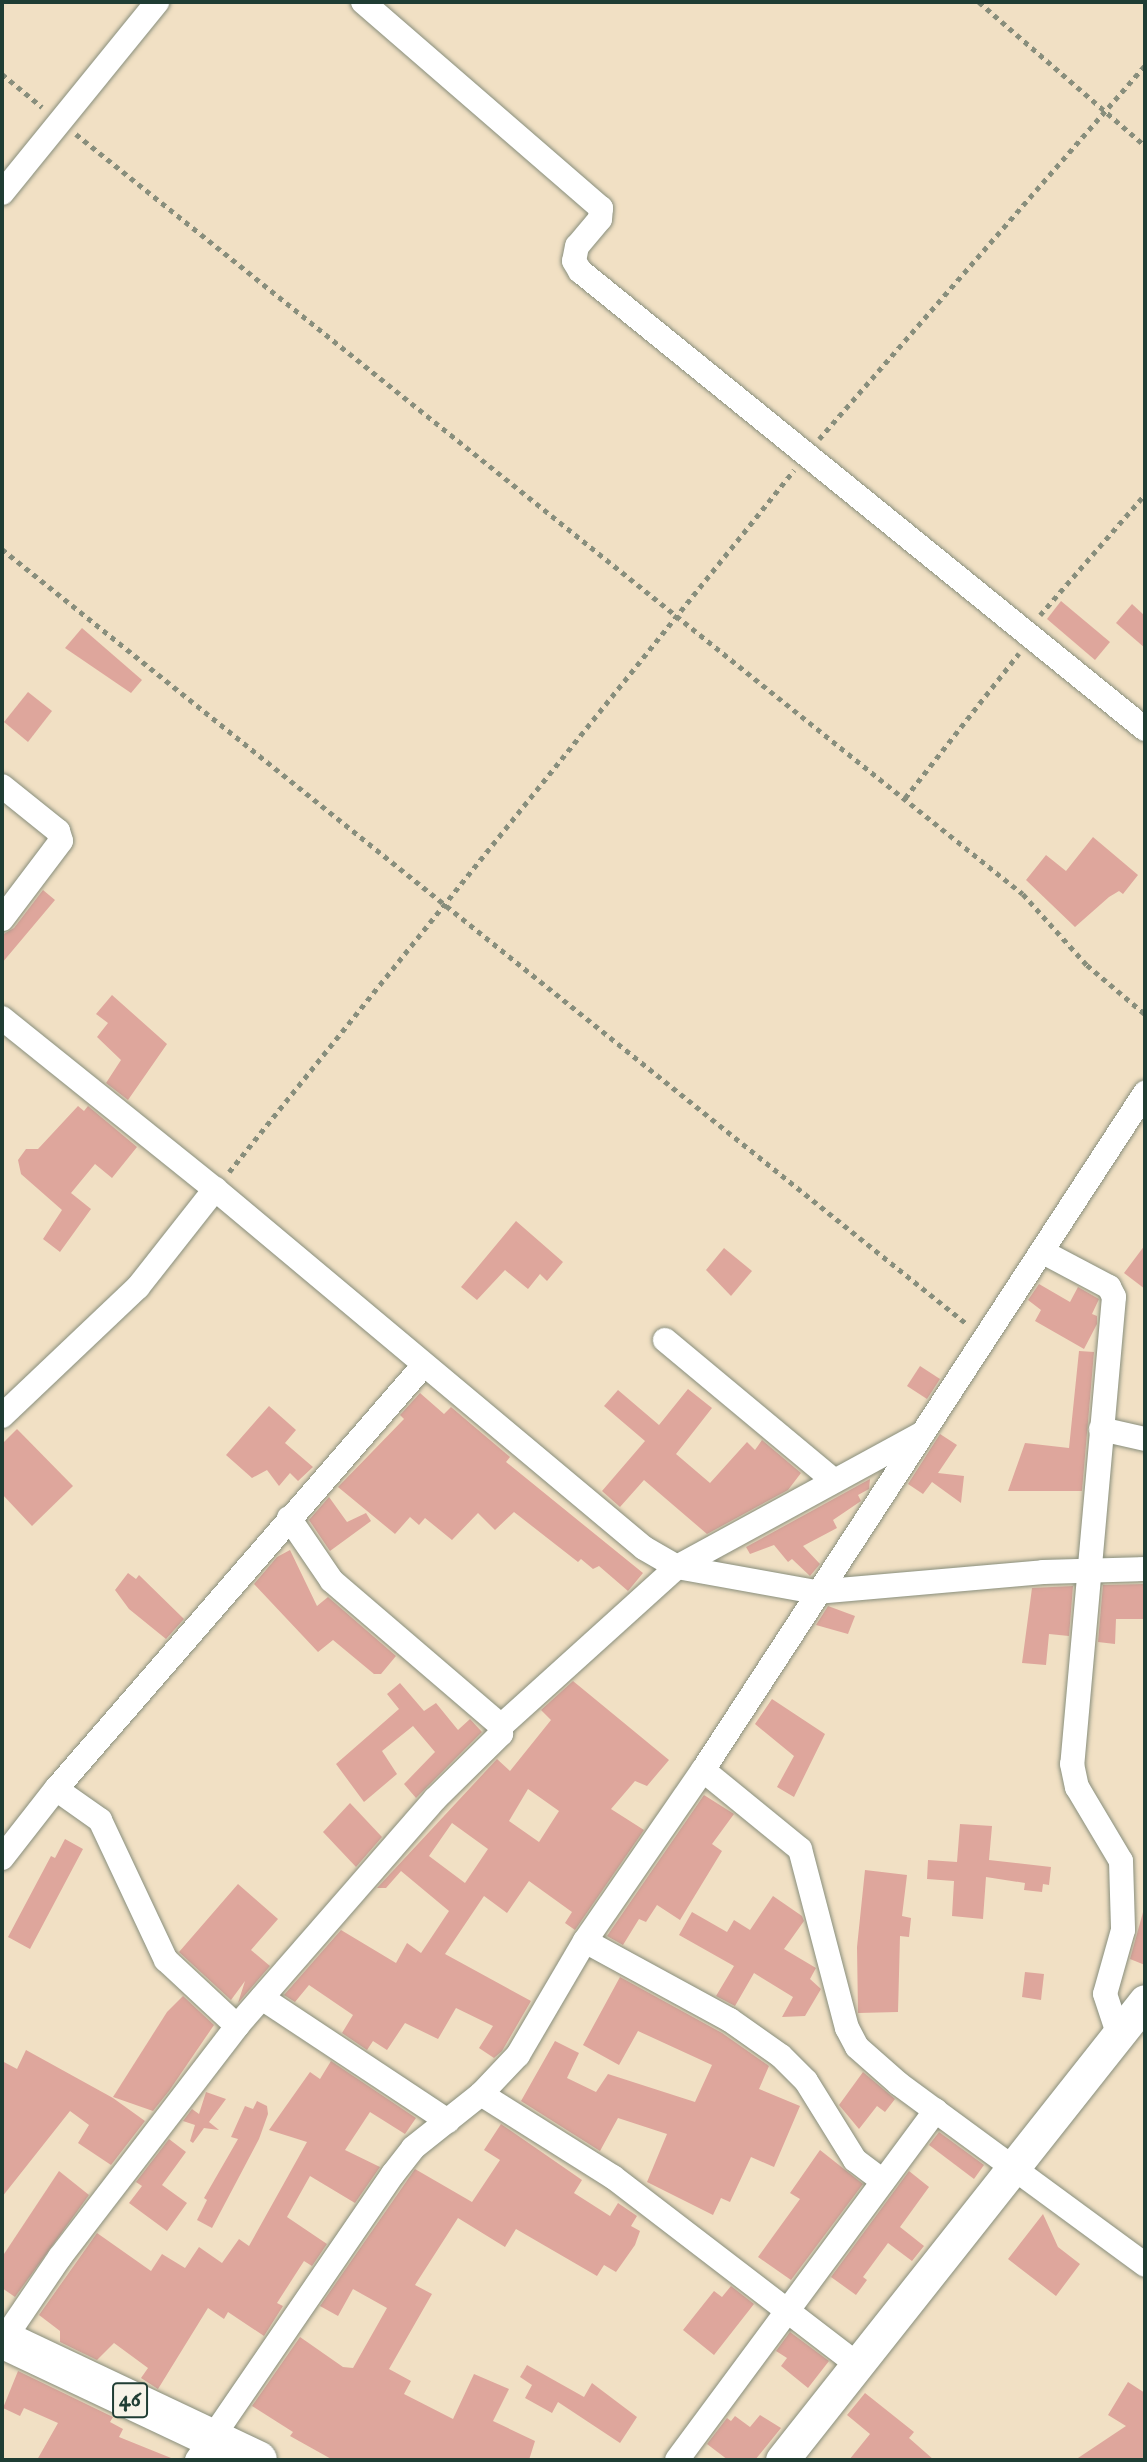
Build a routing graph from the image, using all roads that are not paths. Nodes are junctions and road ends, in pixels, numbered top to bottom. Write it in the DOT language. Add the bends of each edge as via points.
graph roads {
  1 [pos="158,2"];
  2 [pos="363,2"];
  3 [pos="2,193"];
  4 [pos="1145,729"];
  5 [pos="2,786"];
  6 [pos="2,919"];
  7 [pos="2,1018"];
  8 [pos="1145,1093"];
  9 [pos="215,1189"];
  10 [pos="1043,1252"];
  11 [pos="665,1340"];
  12 [pos="423,1366"];
  13 [pos="2,1416"];
  14 [pos="1101,1429"];
  15 [pos="924,1432"];
  16 [pos="1145,1439"];
  17 [pos="832,1479"];
  18 [pos="289,1518"];
  19 [pos="677,1567"];
  20 [pos="1088,1569"];
  21 [pos="1145,1569"];
  22 [pos="816,1592"];
  23 [pos="502,1726"];
  24 [pos="703,1770"];
  25 [pos="56,1789"];
  26 [pos="2,1858"];
  27 [pos="585,1941"];
  28 [pos="262,1998"];
  29 [pos="1135,2018"];
  30 [pos="237,2026"];
  31 [pos="481,2094"];
  32 [pos="936,2110"];
  33 [pos="448,2120"];
  34 [pos="1014,2165"];
  35 [pos="883,2181"];
  36 [pos="1145,2264"];
  37 [pos="786,2309"];
  38 [pos="2,2340"];
  39 [pos="857,2364"];
  40 [pos="204,2449"];
  41 [pos="258,2460"];
  42 [pos="677,2460"];
  43 [pos="782,2460"];
  1 -- 3 [label="street"];
  2 -- 4 [label="street" via="601,208 600,219 577,246 574,261 580,271"];
  5 -- 6 [label="street" via="58,831 61,841"];
  7 -- 9 [label="street"];
  8 -- 10 [label="street"];
  9 -- 12 [label="street"];
  9 -- 13 [label="street" via="138,1287"];
  10 -- 14 [label="street" via="1109,1287 1114,1297"];
  10 -- 15 [label="street"];
  11 -- 17 [label="street"];
  12 -- 18 [label="street"];
  12 -- 19 [label="street" via="644,1548"];
  14 -- 16 [label="street"];
  14 -- 20 [label="street"];
  15 -- 17 [label="street"];
  15 -- 22 [label="street"];
  17 -- 19 [label="street"];
  18 -- 23 [label="street" via="332,1581"];
  18 -- 25 [label="street"];
  19 -- 22 [label="street"];
  19 -- 23 [label="street"];
  20 -- 21 [label="street"];
  20 -- 22 [label="street"];
  20 -- 29 [label="street" via="1072,1764 1077,1787 1121,1861 1123,1930 1105,1994"];
  22 -- 24 [label="street"];
  23 -- 28 [label="street" via="501,1734 435,1799"];
  24 -- 27 [label="street"];
  24 -- 32 [label="street" via="800,1849 848,2028 857,2046"];
  25 -- 26 [label="street"];
  25 -- 30 [label="street" via="100,1820 166,1960"];
  27 -- 31 [label="street" via="518,2055"];
  27 -- 35 [label="street" via="730,2020 781,2056 806,2081 855,2160"];
  28 -- 30 [label="street"];
  28 -- 33 [label="street"];
  29 -- 34 [label="street"];
  30 -- 38 [label="street"];
  31 -- 33 [label="street"];
  31 -- 37 [label="street" via="613,2177"];
  32 -- 34 [label="street"];
  32 -- 35 [label="street"];
  33 -- 40 [label="street" via="413,2148 393,2174"];
  34 -- 36 [label="street"];
  34 -- 39 [label="street"];
  35 -- 37 [label="street"];
  37 -- 39 [label="street"];
  37 -- 42 [label="street"];
  38 -- 40 [label="main road, 46"];
  39 -- 43 [label="street"];
  40 -- 41 [label="main road, 46"];
}
